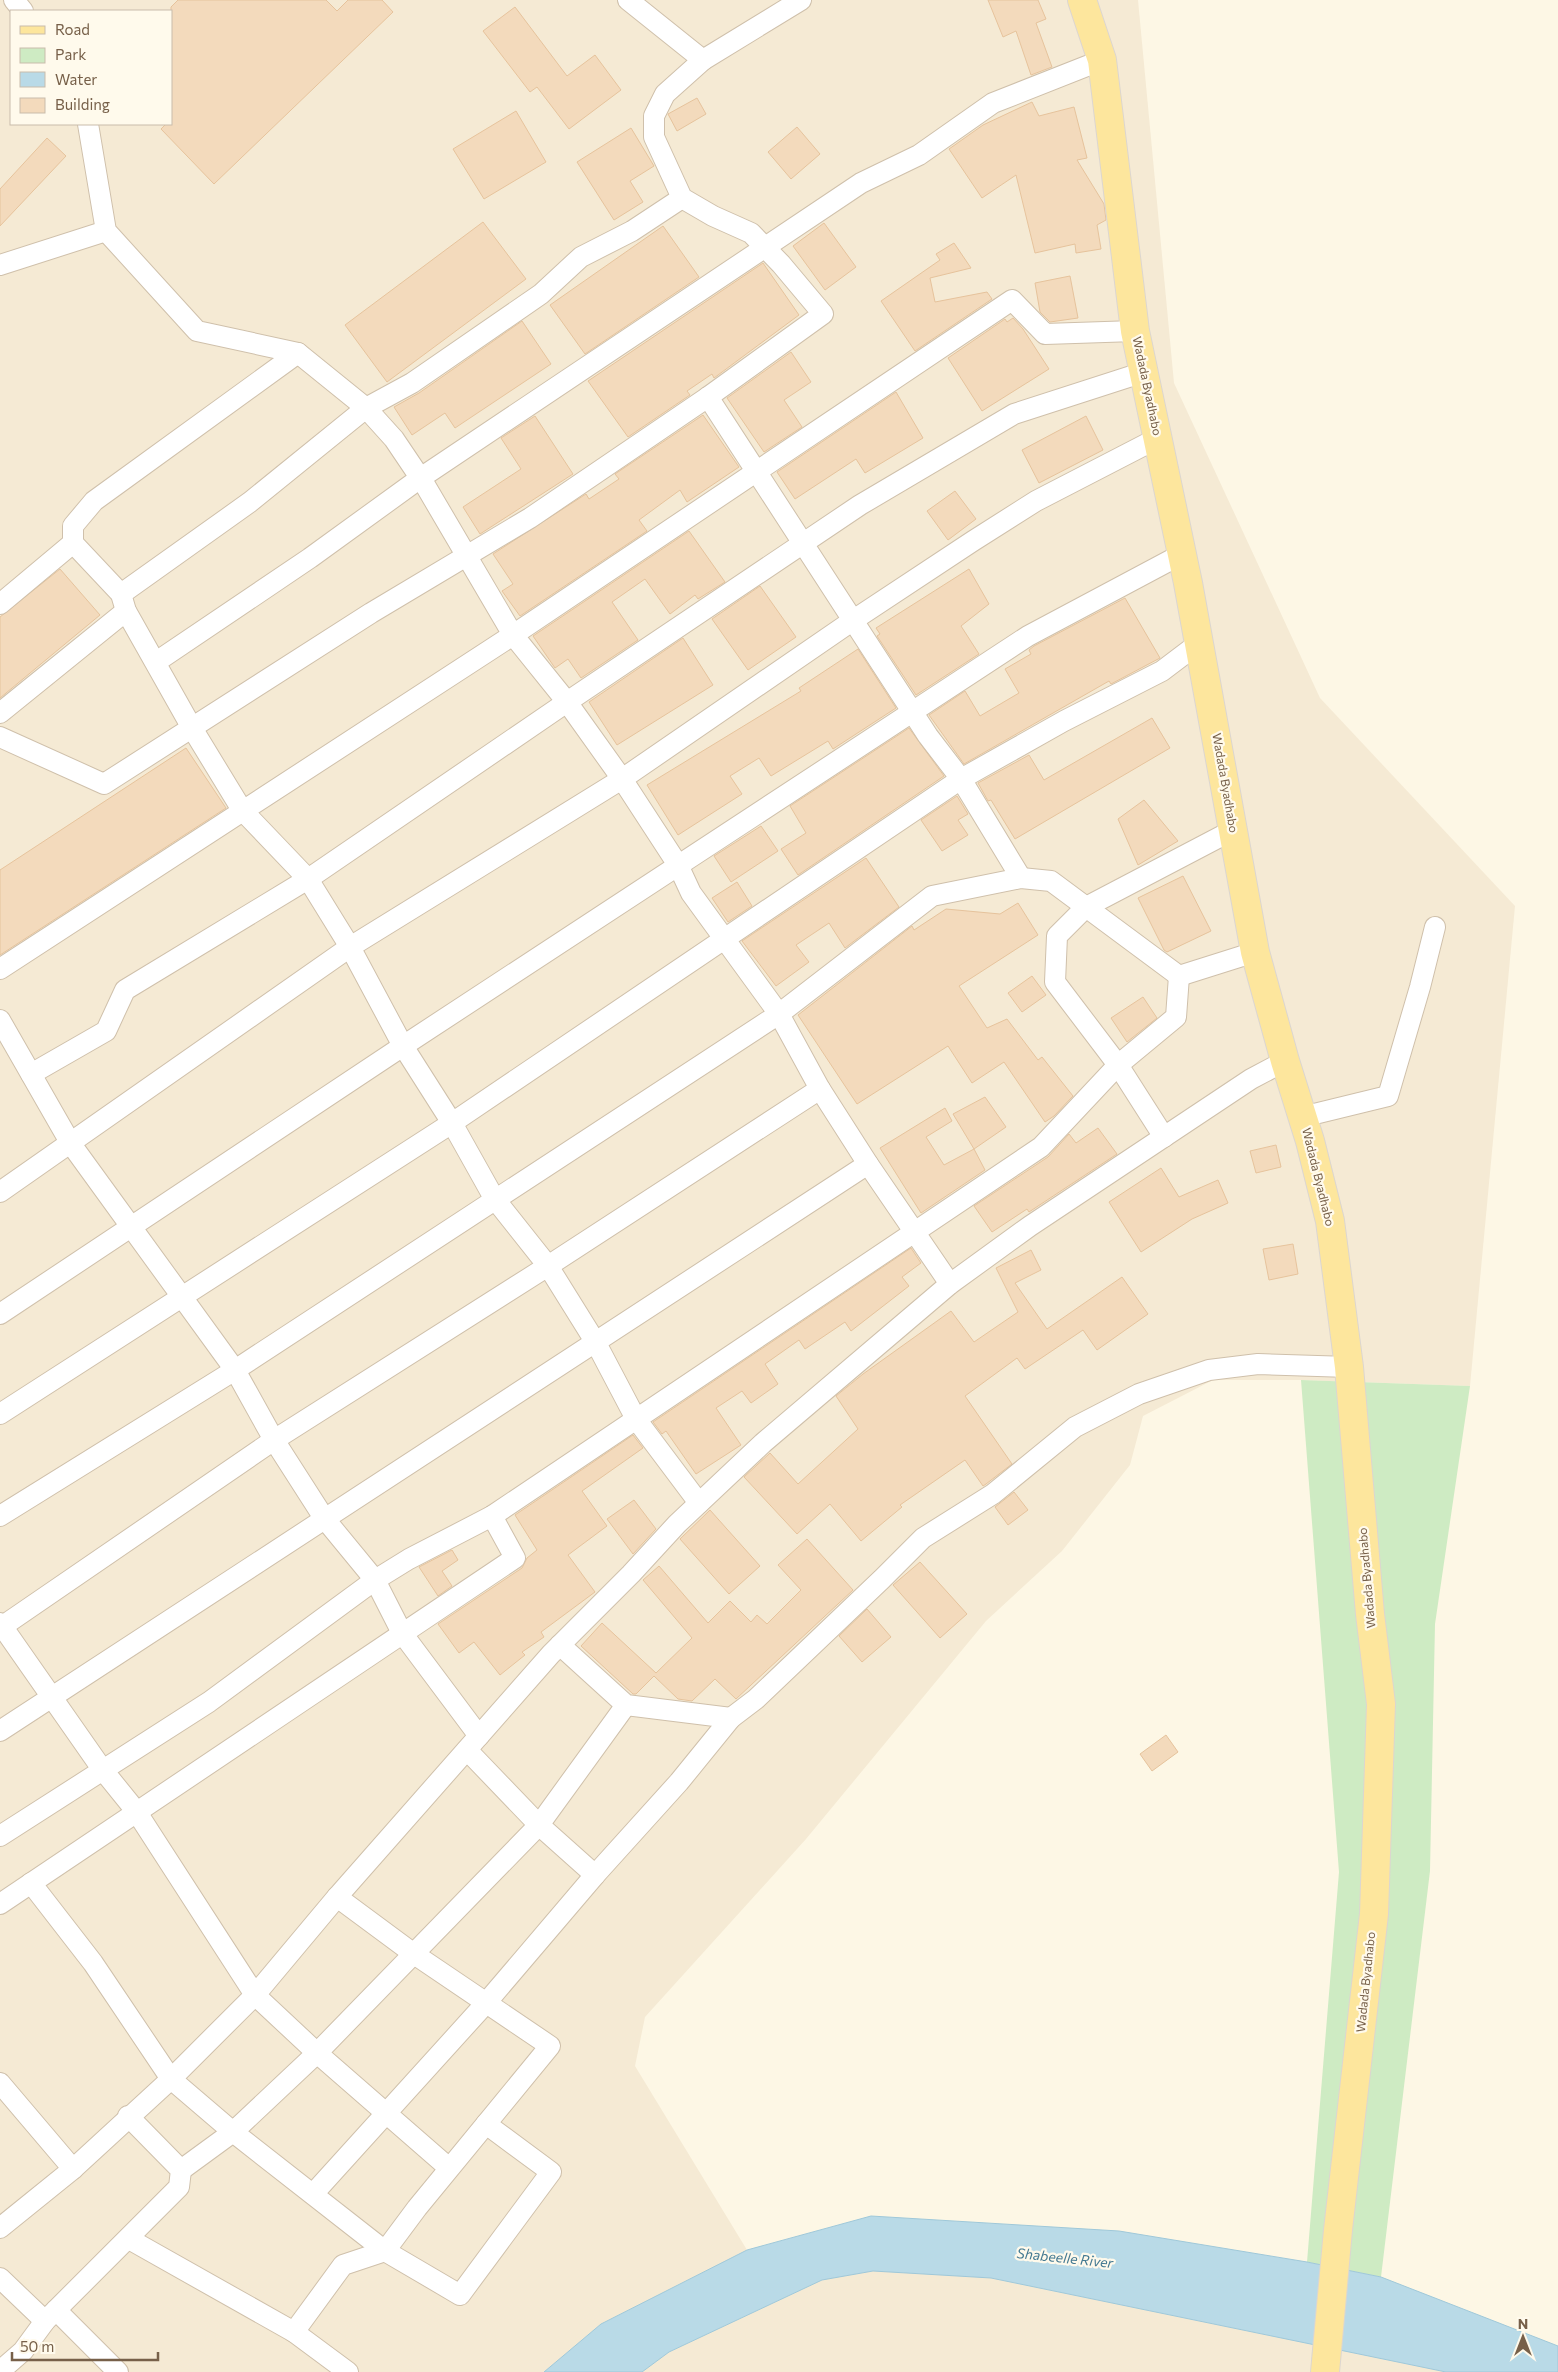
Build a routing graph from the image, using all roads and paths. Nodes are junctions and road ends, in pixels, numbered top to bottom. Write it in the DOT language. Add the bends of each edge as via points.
graph roads {
  1 [pos="14,0"];
  2 [pos="628,0"];
  3 [pos="801,0"];
  4 [pos="1082,0"];
  5 [pos="22,10"];
  6 [pos="703,60"];
  7 [pos="1102,60"];
  8 [pos="88,125"];
  9 [pos="682,198"];
  10 [pos="106,231"];
  11 [pos="764,247"];
  12 [pos="0,265"];
  13 [pos="1135,331"];
  14 [pos="298,353"];
  15 [pos="1144,372"];
  16 [pos="708,397"];
  17 [pos="366,408"];
  18 [pos="1158,438"];
  19 [pos="756,472"];
  20 [pos="419,479"];
  21 [pos="73,543"];
  22 [pos="803,544"];
  23 [pos="1182,554"];
  24 [pos="466,556"];
  25 [pos="124,602"];
  26 [pos="0,604"];
  27 [pos="852,621"];
  28 [pos="513,635"];
  29 [pos="1199,643"];
  30 [pos="156,662"];
  31 [pos="567,702"];
  32 [pos="913,711"];
  33 [pos="0,713"];
  34 [pos="192,728"];
  35 [pos="0,737"];
  36 [pos="622,779"];
  37 [pos="961,779"];
  38 [pos="242,810"];
  39 [pos="1233,830"];
  40 [pos="678,865"];
  41 [pos="1021,878"];
  42 [pos="308,879"];
  43 [pos="1086,907"];
  44 [pos="1435,927"];
  45 [pos="724,939"];
  46 [pos="350,947"];
  47 [pos="1255,952"];
  48 [pos="0,969"];
  49 [pos="1179,976"];
  50 [pos="779,1014"];
  51 [pos="0,1020"];
  52 [pos="403,1046"];
  53 [pos="1285,1060"];
  54 [pos="1118,1065"];
  55 [pos="31,1074"];
  56 [pos="820,1089"];
  57 [pos="1302,1117"];
  58 [pos="452,1123"];
  59 [pos="1164,1137"];
  60 [pos="71,1144"];
  61 [pos="868,1164"];
  62 [pos="0,1192"];
  63 [pos="494,1198"];
  64 [pos="132,1226"];
  65 [pos="914,1232"];
  66 [pos="548,1266"];
  67 [pos="950,1284"];
  68 [pos="182,1295"];
  69 [pos="0,1314"];
  70 [pos="596,1343"];
  71 [pos="1349,1367"];
  72 [pos="234,1370"];
  73 [pos="0,1414"];
  74 [pos="636,1420"];
  75 [pos="274,1440"];
  76 [pos="699,1503"];
  77 [pos="0,1516"];
  78 [pos="492,1516"];
  79 [pos="324,1518"];
  80 [pos="374,1580"];
  81 [pos="1,1626"];
  82 [pos="402,1633"];
  83 [pos="560,1645"];
  84 [pos="54,1697"];
  85 [pos="626,1705"];
  86 [pos="731,1718"];
  87 [pos="0,1731"];
  88 [pos="473,1743"];
  89 [pos="102,1769"];
  90 [pos="136,1811"];
  91 [pos="539,1825"];
  92 [pos="0,1836"];
  93 [pos="595,1875"];
  94 [pos="31,1883"];
  95 [pos="337,1898"];
  96 [pos="0,1904"];
  97 [pos="414,1954"];
  98 [pos="255,1995"];
  99 [pos="486,2003"];
  100 [pos="317,2053"];
  101 [pos="171,2079"];
  102 [pos="0,2083"];
  103 [pos="386,2113"];
  104 [pos="128,2116"];
  105 [pos="486,2124"];
  106 [pos="233,2132"];
  107 [pos="449,2168"];
  108 [pos="73,2169"];
  109 [pos="180,2170"];
  110 [pos="313,2194"];
  111 [pos="0,2228"];
  112 [pos="129,2239"];
  113 [pos="385,2251"];
  114 [pos="0,2278"];
  115 [pos="50,2316"];
  116 [pos="294,2332"];
  117 [pos="1326,2363"];
  118 [pos="0,2371"];
  119 [pos="118,2372"];
  120 [pos="348,2372"];
  1 -- 5 [label="street"];
  2 -- 6 [label="street"];
  3 -- 6 [label="street"];
  4 -- 7 [label="main road, Wadada Byadhabo"];
  6 -- 9 [label="street" via="665,94 654,116 654,137"];
  7 -- 11 [label="street" via="992,102 919,155 861,183"];
  7 -- 13 [label="main road, Wadada Byadhabo"];
  8 -- 10 [label="street"];
  9 -- 11 [label="street" via="751,233"];
  9 -- 17 [label="street" via="632,231 581,257 541,294 412,384"];
  10 -- 12 [label="street"];
  10 -- 14 [label="street" via="197,331"];
  11 -- 16 [label="street" via="822,314"];
  11 -- 20 [label="street"];
  13 -- 15 [label="main road, Wadada Byadhabo"];
  13 -- 19 [label="street" via="1045,334 1012,300"];
  14 -- 17 [label="street"];
  14 -- 21 [label="street" via="94,501 73,526"];
  15 -- 18 [label="main road, Wadada Byadhabo"];
  15 -- 22 [label="street" via="1014,414 860,505"];
  16 -- 19 [label="street"];
  16 -- 24 [label="street" via="530,518"];
  17 -- 20 [label="street" via="394,439"];
  17 -- 25 [label="street"];
  18 -- 23 [label="main road, Wadada Byadhabo"];
  18 -- 27 [label="street" via="1036,501"];
  19 -- 22 [label="street"];
  19 -- 28 [label="street"];
  20 -- 24 [label="street"];
  20 -- 30 [label="street" via="310,558"];
  21 -- 25 [label="street"];
  21 -- 26 [label="street"];
  22 -- 27 [label="street"];
  22 -- 31 [label="street"];
  23 -- 29 [label="main road, Wadada Byadhabo"];
  23 -- 32 [label="street" via="1028,636"];
  24 -- 28 [label="street"];
  24 -- 34 [label="street"];
  25 -- 30 [label="street"];
  25 -- 33 [label="street"];
  27 -- 32 [label="street"];
  27 -- 36 [label="street"];
  28 -- 31 [label="street"];
  28 -- 38 [label="street"];
  29 -- 37 [label="street" via="1162,670"];
  29 -- 39 [label="main road, Wadada Byadhabo"];
  30 -- 34 [label="street"];
  31 -- 36 [label="street"];
  31 -- 42 [label="street"];
  32 -- 37 [label="street"];
  32 -- 40 [label="street"];
  34 -- 35 [label="street" via="104,784"];
  34 -- 38 [label="street"];
  36 -- 40 [label="street"];
  36 -- 46 [label="street"];
  37 -- 41 [label="street"];
  37 -- 45 [label="street"];
  38 -- 42 [label="street"];
  38 -- 48 [label="street"];
  39 -- 43 [label="street"];
  39 -- 47 [label="main road, Wadada Byadhabo"];
  40 -- 45 [label="street" via="691,892"];
  40 -- 52 [label="street"];
  41 -- 43 [label="street" via="1051,881"];
  41 -- 50 [label="street" via="932,896"];
  42 -- 46 [label="street"];
  42 -- 55 [label="street" via="125,990 106,1031"];
  43 -- 49 [label="street"];
  43 -- 54 [label="street" via="1057,936 1055,982"];
  44 -- 57 [label="street" via="1388,1096"];
  45 -- 50 [label="street"];
  45 -- 58 [label="street"];
  46 -- 52 [label="street"];
  46 -- 60 [label="street"];
  47 -- 49 [label="street"];
  47 -- 53 [label="main road, Wadada Byadhabo"];
  49 -- 54 [label="street" via="1176,1016"];
  50 -- 56 [label="street"];
  50 -- 63 [label="street"];
  51 -- 55 [label="street"];
  52 -- 58 [label="street"];
  52 -- 64 [label="street"];
  53 -- 57 [label="main road, Wadada Byadhabo"];
  53 -- 59 [label="street"];
  54 -- 59 [label="street"];
  54 -- 65 [label="street" via="1041,1147"];
  55 -- 60 [label="street"];
  56 -- 61 [label="street"];
  56 -- 66 [label="street"];
  57 -- 71 [label="main road, Wadada Byadhabo" via="1330,1221"];
  58 -- 63 [label="street"];
  58 -- 68 [label="street"];
  59 -- 67 [label="street" via="1030,1226"];
  60 -- 62 [label="street"];
  60 -- 64 [label="street"];
  61 -- 65 [label="street"];
  61 -- 70 [label="street"];
  63 -- 66 [label="street"];
  63 -- 72 [label="street"];
  64 -- 68 [label="street"];
  64 -- 69 [label="street"];
  65 -- 67 [label="street"];
  65 -- 74 [label="street"];
  66 -- 70 [label="street"];
  66 -- 75 [label="street"];
  67 -- 76 [label="street" via="763,1443"];
  68 -- 72 [label="street"];
  68 -- 73 [label="street"];
  70 -- 74 [label="street"];
  70 -- 79 [label="street"];
  71 -- 86 [label="street" via="1258,1364 1209,1370 1139,1394 1074,1427 992,1494 922,1538 763,1692"];
  71 -- 117 [label="main road, Wadada Byadhabo" via="1381,1704 1374,1914"];
  72 -- 75 [label="street"];
  72 -- 77 [label="street"];
  74 -- 76 [label="street"];
  74 -- 78 [label="street"];
  75 -- 79 [label="street"];
  75 -- 81 [label="street"];
  76 -- 83 [label="street"];
  78 -- 80 [label="street"];
  78 -- 82 [label="street" via="515,1558"];
  79 -- 80 [label="street"];
  79 -- 84 [label="street"];
  80 -- 82 [label="street"];
  80 -- 89 [label="street" via="209,1702"];
  81 -- 84 [label="street"];
  82 -- 88 [label="street"];
  82 -- 90 [label="street"];
  83 -- 85 [label="street"];
  83 -- 88 [label="street"];
  84 -- 87 [label="street"];
  84 -- 89 [label="street"];
  85 -- 86 [label="street"];
  85 -- 91 [label="street"];
  86 -- 93 [label="street" via="679,1782"];
  88 -- 91 [label="street"];
  88 -- 95 [label="street"];
  89 -- 90 [label="street"];
  89 -- 92 [label="street"];
  90 -- 94 [label="street"];
  90 -- 98 [label="street"];
  91 -- 93 [label="street"];
  91 -- 97 [label="street"];
  93 -- 99 [label="street"];
  94 -- 96 [label="street"];
  94 -- 101 [label="street" via="93,1963"];
  95 -- 97 [label="street"];
  95 -- 98 [label="street"];
  97 -- 99 [label="street"];
  97 -- 100 [label="street"];
  98 -- 100 [label="street"];
  98 -- 101 [label="street"];
  99 -- 103 [label="street"];
  99 -- 105 [label="street" via="550,2046"];
  100 -- 103 [label="street"];
  100 -- 106 [label="street"];
  101 -- 104 [label="street"];
  101 -- 106 [label="street"];
  102 -- 108 [label="street"];
  103 -- 107 [label="street"];
  103 -- 110 [label="street"];
  104 -- 108 [label="street"];
  104 -- 109 [label="street"];
  105 -- 107 [label="street"];
  105 -- 113 [label="street" via="551,2172 460,2295"];
  106 -- 109 [label="street"];
  106 -- 110 [label="street"];
  107 -- 113 [label="street"];
  108 -- 111 [label="street"];
  109 -- 112 [label="street" via="178,2187"];
  110 -- 113 [label="street"];
  112 -- 115 [label="street"];
  112 -- 116 [label="street"];
  113 -- 116 [label="street" via="343,2265"];
  114 -- 115 [label="street"];
  115 -- 118 [label="street" via="23,2351"];
  115 -- 119 [label="street"];
  116 -- 120 [label="street"];
}
